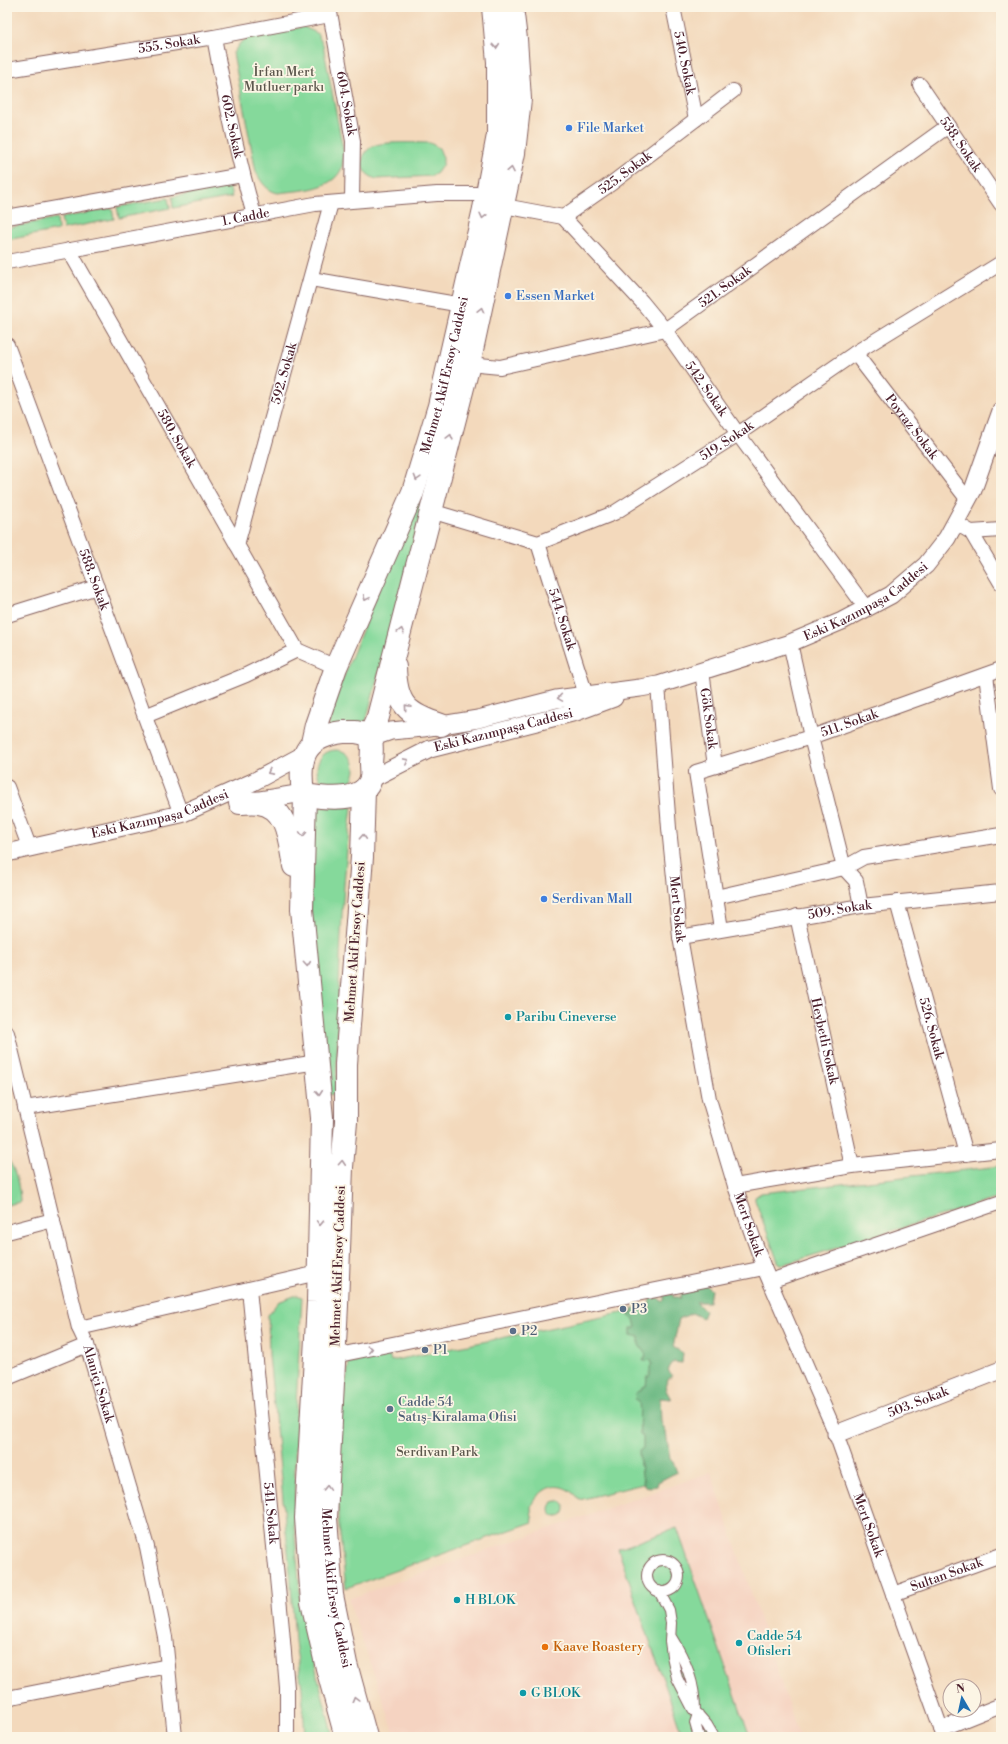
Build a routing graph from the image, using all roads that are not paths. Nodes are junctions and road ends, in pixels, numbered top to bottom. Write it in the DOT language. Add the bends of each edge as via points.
graph roads {
  1 [pos="493,7"];
  2 [pos="512,7"];
  3 [pos="674,7"];
  4 [pos="329,11"];
  5 [pos="214,37"];
  6 [pos="7,70"];
  7 [pos="920,85"];
  8 [pos="734,91"];
  9 [pos="696,119"];
  10 [pos="948,126"];
  11 [pos="242,175"];
  12 [pos="352,200"];
  13 [pos="496,200"];
  14 [pos="331,203"];
  15 [pos="1001,204"];
  16 [pos="254,215"];
  17 [pos="7,217"];
  18 [pos="564,217"];
  19 [pos="69,250"];
  20 [pos="7,262"];
  21 [pos="1001,263"];
  22 [pos="987,272"];
  23 [pos="311,279"];
  24 [pos="1001,279"];
  25 [pos="462,305"];
  26 [pos="665,330"];
  27 [pos="7,345"];
  28 [pos="856,353"];
  29 [pos="469,364"];
  30 [pos="1001,411"];
  31 [pos="738,434"];
  32 [pos="968,500"];
  33 [pos="431,511"];
  34 [pos="956,523"];
  35 [pos="1001,530"];
  36 [pos="971,532"];
  37 [pos="538,543"];
  38 [pos="237,545"];
  39 [pos="1001,583"];
  40 [pos="97,587"];
  41 [pos="866,608"];
  42 [pos="7,615"];
  43 [pos="790,643"];
  44 [pos="297,650"];
  45 [pos="394,656"];
  46 [pos="336,667"];
  47 [pos="1001,670"];
  48 [pos="702,671"];
  49 [pos="986,676"];
  50 [pos="658,685"];
  51 [pos="640,688"];
  52 [pos="586,695"];
  53 [pos="145,716"];
  54 [pos="441,725"];
  55 [pos="371,737"];
  56 [pos="811,737"];
  57 [pos="311,741"];
  58 [pos="715,766"];
  59 [pos="368,785"];
  60 [pos="7,787"];
  61 [pos="1001,789"];
  62 [pos="304,794"];
  63 [pos="240,803"];
  64 [pos="181,814"];
  65 [pos="1001,835"];
  66 [pos="30,849"];
  67 [pos="7,853"];
  68 [pos="844,868"];
  69 [pos="1001,892"];
  70 [pos="716,897"];
  71 [pos="897,902"];
  72 [pos="861,906"];
  73 [pos="302,909"];
  74 [pos="797,916"];
  75 [pos="721,929"];
  76 [pos="680,937"];
  77 [pos="7,1033"];
  78 [pos="316,1062"];
  79 [pos="25,1108"];
  80 [pos="1001,1150"];
  81 [pos="966,1154"];
  82 [pos="852,1166"];
  83 [pos="735,1186"];
  84 [pos="1001,1202"];
  85 [pos="53,1220"];
  86 [pos="7,1232"];
  87 [pos="764,1268"];
  88 [pos="318,1274"];
  89 [pos="770,1281"];
  90 [pos="249,1289"];
  91 [pos="79,1328"];
  92 [pos="87,1345"];
  93 [pos="334,1356"];
  94 [pos="1001,1370"];
  95 [pos="7,1378"];
  96 [pos="836,1434"];
  97 [pos="1001,1554"];
  98 [pos="659,1591"];
  99 [pos="893,1594"];
  100 [pos="671,1637"];
  101 [pos="168,1666"];
  102 [pos="7,1698"];
  103 [pos="1001,1705"];
  104 [pos="697,1712"];
  105 [pos="943,1733"];
  106 [pos="175,1737"];
  107 [pos="287,1737"];
  108 [pos="346,1737"];
  109 [pos="366,1737"];
  110 [pos="699,1737"];
  111 [pos="714,1737"];
  1 -- 13 [label="main road, Mehmet Akif Ersoy Caddesi, one-way" via="498,62"];
  13 -- 2 [label="main road, Mehmet Akif Ersoy Caddesi, one-way" via="514,153 520,99"];
  3 -- 9 [label="street, 540. Sokak"];
  4 -- 5 [label="street, 555. Sokak"];
  4 -- 12 [label="street, 604. Sokak" via="353,141"];
  5 -- 6 [label="street, 555. Sokak"];
  5 -- 11 [label="street, 602. Sokak"];
  7 -- 10 [label="street, 538. Sokak"];
  8 -- 9 [label="street, 525. Sokak"];
  9 -- 18 [label="street, 525. Sokak"];
  10 -- 15 [label="street, 538. Sokak"];
  10 -- 26 [label="street, 521. Sokak"];
  11 -- 16 [label="street, 602. Sokak"];
  11 -- 17 [label="street"];
  12 -- 13 [label="street, 1. Cadde" via="437,194"];
  12 -- 14 [label="street, 1. Cadde"];
  13 -- 18 [label="street"];
  13 -- 25 [label="main road, Mehmet Akif Ersoy Caddesi, one-way"];
  29 -- 13 [label="main road, Mehmet Akif Ersoy Caddesi, one-way"];
  14 -- 16 [label="street, 1. Cadde"];
  14 -- 23 [label="street, 592. Sokak"];
  16 -- 19 [label="street, 1. Cadde"];
  18 -- 26 [label="street, 542. Sokak"];
  19 -- 20 [label="street, 1. Cadde"];
  19 -- 38 [label="street, 580. Sokak"];
  21 -- 22 [label="street, 519. Sokak"];
  22 -- 24 [label="street"];
  22 -- 28 [label="street, 519. Sokak"];
  23 -- 25 [label="street"];
  23 -- 38 [label="street, 592. Sokak"];
  25 -- 46 [label="main road, Mehmet Akif Ersoy Caddesi, one-way" via="439,406 413,492"];
  26 -- 29 [label="street, 521. Sokak" via="500,367"];
  26 -- 31 [label="street, 542. Sokak"];
  27 -- 40 [label="street, 588. Sokak"];
  28 -- 31 [label="street, 519. Sokak"];
  28 -- 32 [label="street, Poyraz Sokak"];
  33 -- 29 [label="main road, Mehmet Akif Ersoy Caddesi, one-way"];
  30 -- 32 [label="street, Eski Kazımpaşa Caddesi"];
  31 -- 37 [label="street, 519. Sokak" via="614,513"];
  31 -- 41 [label="street, 542. Sokak"];
  32 -- 34 [label="street, Eski Kazımpaşa Caddesi"];
  33 -- 37 [label="street"];
  45 -- 33 [label="main road, Mehmet Akif Ersoy Caddesi, one-way"];
  34 -- 36 [label="street"];
  34 -- 41 [label="street, Eski Kazımpaşa Caddesi" via="926,565 891,594"];
  35 -- 36 [label="street"];
  36 -- 39 [label="street"];
  37 -- 52 [label="street, 544. Sokak"];
  38 -- 44 [label="street, 580. Sokak"];
  40 -- 42 [label="street"];
  40 -- 53 [label="street, 588. Sokak"];
  41 -- 43 [label="street, Eski Kazımpaşa Caddesi"];
  43 -- 48 [label="street, Eski Kazımpaşa Caddesi"];
  43 -- 56 [label="street"];
  44 -- 46 [label="street"];
  44 -- 53 [label="street"];
  54 -- 45 [label="main road, one-way" via="419,718 401,699 396,685"];
  45 -- 55 [label="main road, Mehmet Akif Ersoy Caddesi"];
  46 -- 57 [label="main road, Mehmet Akif Ersoy Caddesi"];
  47 -- 49 [label="street, 511. Sokak"];
  48 -- 50 [label="street, Eski Kazımpaşa Caddesi"];
  48 -- 58 [label="street, Gök Sokak"];
  49 -- 56 [label="street, 511. Sokak"];
  49 -- 61 [label="street"];
  50 -- 51 [label="street, Eski Kazımpaşa Caddesi"];
  50 -- 76 [label="street, Mert Sokak"];
  51 -- 52 [label="street, Eski Kazımpaşa Caddesi"];
  59 -- 51 [label="street, Eski Kazımpaşa Caddesi, one-way" via="430,749 576,712"];
  52 -- 54 [label="street, Eski Kazımpaşa Caddesi, one-way" via="556,698 478,719"];
  53 -- 64 [label="street, 588. Sokak"];
  54 -- 55 [label="street, Eski Kazımpaşa Caddesi" via="391,731"];
  55 -- 57 [label="main road" via="356,732 331,733"];
  55 -- 59 [label="main road"];
  56 -- 58 [label="street, 511. Sokak"];
  56 -- 68 [label="street"];
  57 -- 62 [label="main road" via="302,772"];
  57 -- 64 [label="street, Eski Kazımpaşa Caddesi, one-way" via="253,782"];
  58 -- 70 [label="street, 511. Sokak" via="696,772"];
  59 -- 62 [label="main road" via="348,797"];
  93 -- 59 [label="main road, Mehmet Akif Ersoy Caddesi, one-way" via="346,1122 346,1064"];
  60 -- 66 [label="street"];
  62 -- 63 [label="street, Eski Kazımpaşa Caddesi"];
  62 -- 73 [label="main road, Mehmet Akif Ersoy Caddesi, one-way"];
  63 -- 64 [label="street, Eski Kazımpaşa Caddesi"];
  63 -- 73 [label="main road" via="260,803 272,808 282,818 286,826"];
  64 -- 66 [label="street, Eski Kazımpaşa Caddesi"];
  65 -- 68 [label="street" via="864,857"];
  66 -- 67 [label="street, Eski Kazımpaşa Caddesi"];
  68 -- 70 [label="street"];
  68 -- 72 [label="street" via="856,881"];
  69 -- 71 [label="street, 509. Sokak"];
  70 -- 75 [label="street"];
  71 -- 72 [label="street, 509. Sokak"];
  71 -- 81 [label="street, 526. Sokak"];
  72 -- 74 [label="street, 509. Sokak"];
  73 -- 78 [label="main road, Mehmet Akif Ersoy Caddesi, one-way"];
  74 -- 75 [label="street, 509. Sokak"];
  74 -- 82 [label="street, Heybetli Sokak"];
  75 -- 76 [label="street, 509. Sokak"];
  76 -- 83 [label="street, Mert Sokak" via="709,1099"];
  77 -- 79 [label="street, Alaniçi Sokak"];
  78 -- 79 [label="street"];
  78 -- 88 [label="main road, Mehmet Akif Ersoy Caddesi, one-way" via="322,1118"];
  79 -- 85 [label="street, Alaniçi Sokak"];
  80 -- 81 [label="street"];
  81 -- 82 [label="street"];
  82 -- 83 [label="street"];
  83 -- 87 [label="street, Mert Sokak"];
  84 -- 89 [label="street"];
  85 -- 86 [label="street"];
  85 -- 91 [label="street, Alaniçi Sokak"];
  87 -- 89 [label="street, Mert Sokak"];
  93 -- 87 [label="street, one-way"];
  88 -- 90 [label="street"];
  88 -- 108 [label="main road, Mehmet Akif Ersoy Caddesi" via="306,1518 312,1602"];
  89 -- 96 [label="street, Mert Sokak"];
  90 -- 91 [label="street"];
  90 -- 107 [label="street, 541. Sokak" via="287,1688"];
  91 -- 92 [label="street, Alaniçi Sokak"];
  92 -- 95 [label="street"];
  92 -- 101 [label="street, Alaniçi Sokak" via="147,1547"];
  109 -- 93 [label="main road, Mehmet Akif Ersoy Caddesi, one-way" via="346,1664 332,1595 326,1518"];
  94 -- 96 [label="street, 503. Sokak"];
  96 -- 99 [label="street, Mert Sokak"];
  97 -- 99 [label="street, Sultan Sokak"];
  98 -- 100 [label="street" via="669,1610"];
  99 -- 105 [label="street, Mert Sokak"];
  100 -- 104 [label="street" via="691,1675"];
  100 -- 104 [label="street" via="677,1678"];
  101 -- 102 [label="street"];
  101 -- 106 [label="street, Alaniçi Sokak"];
  103 -- 105 [label="street"];
  104 -- 110 [label="street"];
  104 -- 111 [label="street"];
}
